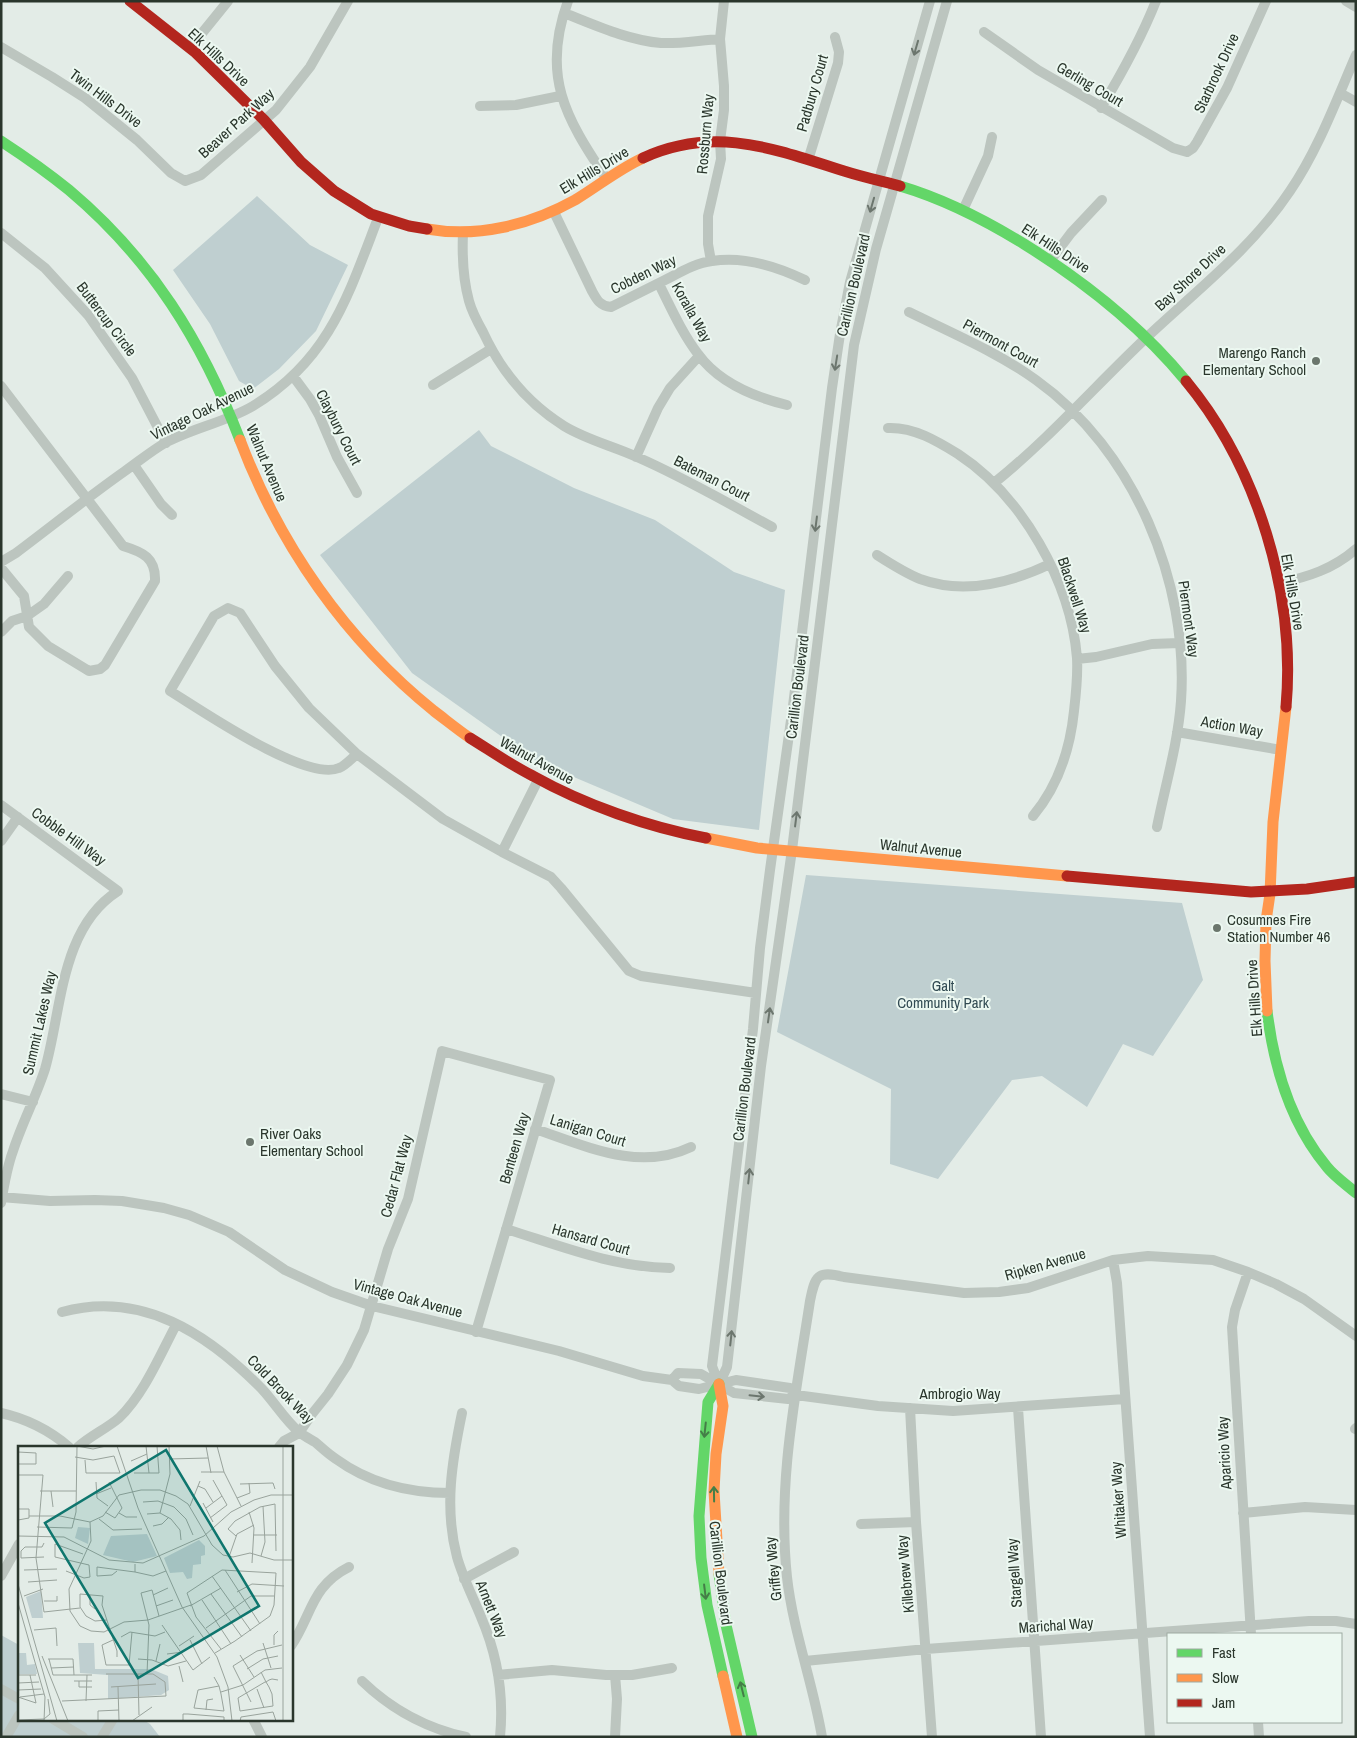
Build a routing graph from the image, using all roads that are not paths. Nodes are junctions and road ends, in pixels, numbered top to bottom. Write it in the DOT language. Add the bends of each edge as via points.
graph roads {
  1 [pos="130,1"];
  2 [pos="228,1"];
  3 [pos="348,1"];
  4 [pos="568,1"];
  5 [pos="724,1"];
  6 [pos="930,1"];
  7 [pos="947,1"];
  8 [pos="1156,1"];
  9 [pos="1266,1"];
  10 [pos="1346,1"];
  11 [pos="1356,7"];
  12 [pos="564,13"];
  13 [pos="984,32"];
  14 [pos="835,38"];
  15 [pos="720,39"];
  16 [pos="1,47"];
  17 [pos="190,48"];
  18 [pos="1356,55"];
  19 [pos="1340,93"];
  20 [pos="560,96"];
  21 [pos="1356,102"];
  22 [pos="480,106"];
  23 [pos="1101,108"];
  24 [pos="265,120"];
  25 [pos="992,137"];
  26 [pos="1,140"];
  27 [pos="720,141"];
  28 [pos="1187,152"];
  29 [pos="809,157"];
  30 [pos="606,178"];
  31 [pos="879,180"];
  32 [pos="185,181"];
  33 [pos="895,184"];
  34 [pos="1102,200"];
  35 [pos="963,210"];
  36 [pos="554,212"];
  37 [pos="378,218"];
  38 [pos="1,233"];
  39 [pos="463,233"];
  40 [pos="1050,260"];
  41 [pos="711,261"];
  42 [pos="805,280"];
  43 [pos="658,284"];
  44 [pos="909,312"];
  45 [pos="1147,337"];
  46 [pos="491,349"];
  47 [pos="699,356"];
  48 [pos="293,376"];
  49 [pos="432,385"];
  50 [pos="1,386"];
  51 [pos="787,405"];
  52 [pos="1072,410"];
  53 [pos="231,416"];
  54 [pos="888,428"];
  55 [pos="166,443"];
  56 [pos="636,457"];
  57 [pos="134,465"];
  58 [pos="994,483"];
  59 [pos="357,492"];
  60 [pos="87,499"];
  61 [pos="172,514"];
  62 [pos="772,527"];
  63 [pos="1356,549"];
  64 [pos="876,555"];
  65 [pos="1,562"];
  66 [pos="1050,564"];
  67 [pos="1,568"];
  68 [pos="68,576"];
  69 [pos="1279,583"];
  70 [pos="27,616"];
  71 [pos="1,632"];
  72 [pos="1179,643"];
  73 [pos="1077,659"];
  74 [pos="1177,732"];
  75 [pos="1282,750"];
  76 [pos="357,754"];
  77 [pos="538,780"];
  78 [pos="1,805"];
  79 [pos="1033,816"];
  80 [pos="18,817"];
  81 [pos="1157,828"];
  82 [pos="1,841"];
  83 [pos="772,849"];
  84 [pos="792,850"];
  85 [pos="502,852"];
  86 [pos="1356,882"];
  87 [pos="118,891"];
  88 [pos="1270,891"];
  89 [pos="756,994"];
  90 [pos="442,1051"];
  91 [pos="1,1094"];
  92 [pos="33,1102"];
  93 [pos="535,1129"];
  94 [pos="691,1147"];
  95 [pos="1354,1189"];
  96 [pos="2,1200"];
  97 [pos="506,1229"];
  98 [pos="1113,1260"];
  99 [pos="670,1268"];
  100 [pos="1248,1272"];
  101 [pos="372,1306"];
  102 [pos="62,1312"];
  103 [pos="176,1325"];
  104 [pos="476,1332"];
  105 [pos="1356,1336"];
  106 [pos="719,1384"];
  107 [pos="796,1395"];
  108 [pos="1125,1399"];
  109 [pos="910,1408"];
  110 [pos="1018,1408"];
  111 [pos="1,1413"];
  112 [pos="462,1413"];
  113 [pos="299,1432"];
  114 [pos="68,1446"];
  115 [pos="79,1446"];
  116 [pos="280,1446"];
  117 [pos="450,1493"];
  118 [pos="1356,1510"];
  119 [pos="1243,1513"];
  120 [pos="916,1522"];
  121 [pos="861,1524"];
  122 [pos="18,1546"];
  123 [pos="514,1552"];
  124 [pos="348,1567"];
  125 [pos="1,1576"];
  126 [pos="464,1579"];
  127 [pos="1356,1624"];
  128 [pos="1251,1630"];
  129 [pos="1167,1633"];
  130 [pos="1171,1633"];
  131 [pos="1144,1634"];
  132 [pos="1033,1642"];
  133 [pos="292,1644"];
  134 [pos="926,1649"];
  135 [pos="805,1661"];
  136 [pos="672,1668"];
  137 [pos="498,1675"];
  138 [pos="614,1676"];
  139 [pos="362,1681"];
  140 [pos="1,1689"];
  141 [pos="18,1699"];
  142 [pos="18,1717"];
  143 [pos="55,1720"];
  144 [pos="111,1720"];
  145 [pos="254,1720"];
  146 [pos="1258,1723"];
  147 [pos="6,1737"];
  148 [pos="83,1737"];
  149 [pos="102,1737"];
  150 [pos="262,1737"];
  151 [pos="466,1737"];
  152 [pos="500,1737"];
  153 [pos="615,1737"];
  154 [pos="737,1737"];
  155 [pos="752,1737"];
  156 [pos="822,1737"];
  157 [pos="932,1737"];
  158 [pos="1041,1737"];
  159 [pos="1150,1737"];
  160 [pos="1259,1737"];
  1 -- 17 [label="street, Elk Hills Drive"];
  2 -- 17 [label="street"];
  3 -- 24 [label="street, Beaver Park Way" via="310,67"];
  4 -- 12 [label="street"];
  5 -- 15 [label="street, Rossburn Way"];
  6 -- 31 [label="street, Carillion Boulevard, one-way"];
  7 -- 33 [label="street, Carillion Boulevard"];
  8 -- 23 [label="street" via="1146,28"];
  9 -- 28 [label="street, Starbrook Drive" via="1220,103 1193,148"];
  10 -- 11 [label="street"];
  12 -- 15 [label="street" via="617,33 650,41"];
  12 -- 20 [label="street" via="557,56"];
  13 -- 23 [label="street, Gerling Court"];
  14 -- 29 [label="street, Padbury Court" via="838,63"];
  15 -- 27 [label="street, Rossburn Way" via="724,110"];
  16 -- 32 [label="street, Twin Hills Drive" via="84,98 137,140 171,173"];
  17 -- 24 [label="street, Elk Hills Drive"];
  18 -- 19 [label="street, Bay Shore Drive"];
  19 -- 21 [label="street"];
  19 -- 45 [label="street, Bay Shore Drive" via="1290,192 1250,242"];
  20 -- 22 [label="street" via="516,105"];
  20 -- 30 [label="street"];
  23 -- 28 [label="street, Gerling Court" via="1173,148"];
  24 -- 32 [label="street, Beaver Park Way" via="201,175"];
  24 -- 37 [label="street, Elk Hills Drive" via="288,150 312,172 341,196"];
  25 -- 35 [label="street" via="988,156"];
  26 -- 53 [label="street, Walnut Avenue" via="81,199 135,255 191,334"];
  27 -- 29 [label="street, Elk Hills Drive" via="751,143"];
  27 -- 30 [label="street, Elk Hills Drive" via="679,146 650,154"];
  27 -- 41 [label="street, Rossburn Way" via="721,159 708,216"];
  29 -- 31 [label="street, Elk Hills Drive"];
  30 -- 36 [label="street, Elk Hills Drive"];
  31 -- 33 [label="street, Elk Hills Drive"];
  31 -- 83 [label="street, Carillion Boulevard, one-way" via="850,282 838,352"];
  33 -- 35 [label="street, Elk Hills Drive"];
  84 -- 33 [label="street, Carillion Boulevard, one-way" via="854,345 868,276"];
  34 -- 40 [label="street"];
  35 -- 40 [label="street, Elk Hills Drive"];
  36 -- 39 [label="street, Elk Hills Drive" via="513,227"];
  36 -- 43 [label="street, Cobden Way" via="592,291 603,306 611,307"];
  37 -- 39 [label="street, Elk Hills Drive" via="417,228"];
  37 -- 48 [label="street, Vintage Oak Avenue" via="330,332"];
  38 -- 55 [label="street, Buttercup Circle" via="45,268 88,315 132,378"];
  39 -- 46 [label="street, Bateman Court" via="463,272 469,303"];
  40 -- 45 [label="street, Elk Hills Drive" via="1106,299"];
  41 -- 42 [label="street, Cobden Way" via="771,267"];
  41 -- 43 [label="street, Cobden Way"];
  43 -- 47 [label="street, Koralla Way"];
  44 -- 52 [label="street, Piermont Court" via="1017,367"];
  45 -- 52 [label="street, Bay Shore Drive"];
  45 -- 69 [label="street, Elk Hills Drive" via="1192,388 1234,454 1263,524"];
  46 -- 49 [label="street"];
  46 -- 56 [label="street, Bateman Court" via="524,394 543,411 590,439"];
  47 -- 51 [label="street, Koralla Way" via="718,374 753,396"];
  47 -- 56 [label="street" via="670,388"];
  48 -- 53 [label="street, Vintage Oak Avenue" via="253,406"];
  48 -- 59 [label="street, Claybury Court" via="320,415 336,457"];
  50 -- 60 [label="street"];
  52 -- 58 [label="street, Bay Shore Drive"];
  52 -- 72 [label="street, Piermont Way" via="1127,480 1141,506 1167,574"];
  53 -- 55 [label="street, Vintage Oak Avenue"];
  53 -- 77 [label="street, Walnut Avenue" via="266,502 304,569 343,622 410,691 446,721"];
  54 -- 58 [label="street, Blackwell Way" via="909,429 932,440 965,459"];
  55 -- 57 [label="street, Vintage Oak Avenue"];
  56 -- 62 [label="street, Bateman Court"];
  57 -- 60 [label="street, Vintage Oak Avenue"];
  57 -- 61 [label="street" via="161,504"];
  58 -- 66 [label="street, Blackwell Way" via="1025,520"];
  60 -- 65 [label="street, Vintage Oak Avenue"];
  60 -- 70 [label="street" via="123,546 136,550 154,563 155,581 100,669 89,671 48,646 29,626"];
  63 -- 69 [label="street" via="1319,572"];
  64 -- 66 [label="street" via="921,579 964,586 996,583"];
  66 -- 73 [label="street, Blackwell Way" via="1069,614"];
  67 -- 70 [label="street" via="24,596"];
  68 -- 70 [label="street" via="44,604"];
  69 -- 75 [label="street, Elk Hills Drive" via="1286,626 1288,676"];
  70 -- 71 [label="street" via="12,622"];
  72 -- 73 [label="street" via="1152,644"];
  72 -- 74 [label="street, Piermont Way" via="1181,701"];
  73 -- 79 [label="street, Blackwell Way" via="1067,751 1059,774"];
  74 -- 75 [label="street, Action Way"];
  74 -- 81 [label="street, Piermont Way"];
  75 -- 88 [label="street, Elk Hills Drive" via="1272,834"];
  76 -- 76 [label="street" via="304,701 275,666 240,613 228,608 214,616 170,691 273,753 292,761 317,769 338,768"];
  76 -- 85 [label="street" via="442,819"];
  77 -- 83 [label="street, Walnut Avenue" via="608,812 650,826 692,837"];
  77 -- 85 [label="street"];
  78 -- 80 [label="street, Cobble Hill Way"];
  80 -- 82 [label="street"];
  80 -- 87 [label="street, Cobble Hill Way"];
  83 -- 84 [label="street, Walnut Avenue"];
  83 -- 89 [label="street, Carillion Boulevard"];
  84 -- 88 [label="street, Walnut Avenue" via="1215,890"];
  106 -- 84 [label="street, Carillion Boulevard, one-way" via="727,1366 761,1066"];
  85 -- 89 [label="street" via="556,882 629,972"];
  86 -- 88 [label="street, Walnut Avenue"];
  87 -- 92 [label="street, Summit Lakes Way" via="104,900 89,921 70,959 51,1047"];
  88 -- 95 [label="street, Elk Hills Drive" via="1265,973 1279,1075 1290,1110 1310,1145 1334,1176"];
  89 -- 106 [label="street, Carillion Boulevard" via="712,1366"];
  90 -- 93 [label="street, Benteen Way" via="550,1080"];
  90 -- 101 [label="street, Cedar Flat Way" via="408,1198 388,1248"];
  91 -- 92 [label="street"];
  92 -- 96 [label="street, Summit Lakes Way" via="12,1152"];
  93 -- 94 [label="street, Lanigan Court" via="630,1158 665,1157"];
  93 -- 97 [label="street, Benteen Way"];
  96 -- 101 [label="street, Vintage Oak Avenue" via="122,1201 181,1213 231,1233 285,1270"];
  97 -- 99 [label="street, Hansard Court" via="614,1263"];
  97 -- 104 [label="street, Benteen Way"];
  98 -- 100 [label="street, Ripken Avenue" via="1148,1256 1184,1257 1212,1260"];
  98 -- 107 [label="street, Ripken Avenue" via="1028,1288 999,1292 964,1293 829,1273 820,1276 814,1283 810,1301"];
  98 -- 108 [label="street, Whitaker Way"];
  100 -- 105 [label="street, Ripken Avenue" via="1304,1299"];
  100 -- 119 [label="street, Aparicio Way" via="1232,1327"];
  101 -- 104 [label="street, Vintage Oak Avenue"];
  101 -- 113 [label="street, Cedar Flat Way" via="348,1366"];
  102 -- 103 [label="street, Cold Brook Way" via="90,1306 119,1306 147,1312"];
  103 -- 113 [label="street, Cold Brook Way" via="208,1342 237,1364"];
  103 -- 115 [label="street" via="129,1407"];
  104 -- 106 [label="street, Vintage Oak Avenue" via="559,1351 643,1376 672,1380 678,1373 701,1374"];
  106 -- 107 [label="street, Ambrogio Way" via="734,1393 788,1399"];
  106 -- 154 [label="street, Carillion Boulevard, one-way" via="708,1402 703,1450 699,1516 701,1558 707,1605"];
  155 -- 106 [label="street, Carillion Boulevard, one-way" via="726,1625 717,1562 714,1491 723,1406"];
  107 -- 109 [label="street, Ambrogio Way"];
  107 -- 135 [label="street, Griffey Way" via="788,1445 784,1527 790,1601"];
  108 -- 110 [label="street, Ambrogio Way"];
  108 -- 131 [label="street, Whitaker Way"];
  109 -- 110 [label="street, Ambrogio Way" via="953,1411"];
  109 -- 120 [label="street, Killebrew Way"];
  110 -- 132 [label="street, Stargell Way"];
  111 -- 114 [label="street" via="37,1425"];
  112 -- 117 [label="street, Arnett Way"];
  113 -- 116 [label="street, Cedar Flat Way"];
  113 -- 117 [label="street, Cold Brook Way" via="336,1460 367,1477 406,1490"];
  117 -- 126 [label="street, Arnett Way" via="453,1536"];
  118 -- 119 [label="street" via="1305,1506"];
  119 -- 128 [label="street, Aparicio Way"];
  120 -- 121 [label="street"];
  120 -- 134 [label="street, Killebrew Way"];
  122 -- 125 [label="street"];
  123 -- 126 [label="street"];
  124 -- 133 [label="street" via="316,1595"];
  126 -- 137 [label="street, Arnett Way" via="487,1632"];
  127 -- 128 [label="street, Marichal Way" via="1309,1621"];
  128 -- 130 [label="street, Marichal Way"];
  129 -- 131 [label="street, Marichal Way"];
  131 -- 132 [label="street, Marichal Way"];
  131 -- 159 [label="street, Whitaker Way"];
  132 -- 134 [label="street, Marichal Way"];
  132 -- 158 [label="street, Stargell Way"];
  134 -- 135 [label="street, Marichal Way"];
  134 -- 157 [label="street, Killebrew Way"];
  135 -- 156 [label="street, Griffey Way"];
  136 -- 138 [label="street"];
  137 -- 138 [label="street" via="552,1670"];
  137 -- 152 [label="street, Arnett Way"];
  138 -- 153 [label="street" via="617,1699"];
  139 -- 151 [label="street" via="404,1714"];
  140 -- 141 [label="street"];
  142 -- 147 [label="street"];
  143 -- 148 [label="street"];
  144 -- 149 [label="street"];
  145 -- 150 [label="street"];
  146 -- 160 [label="street"];
}
